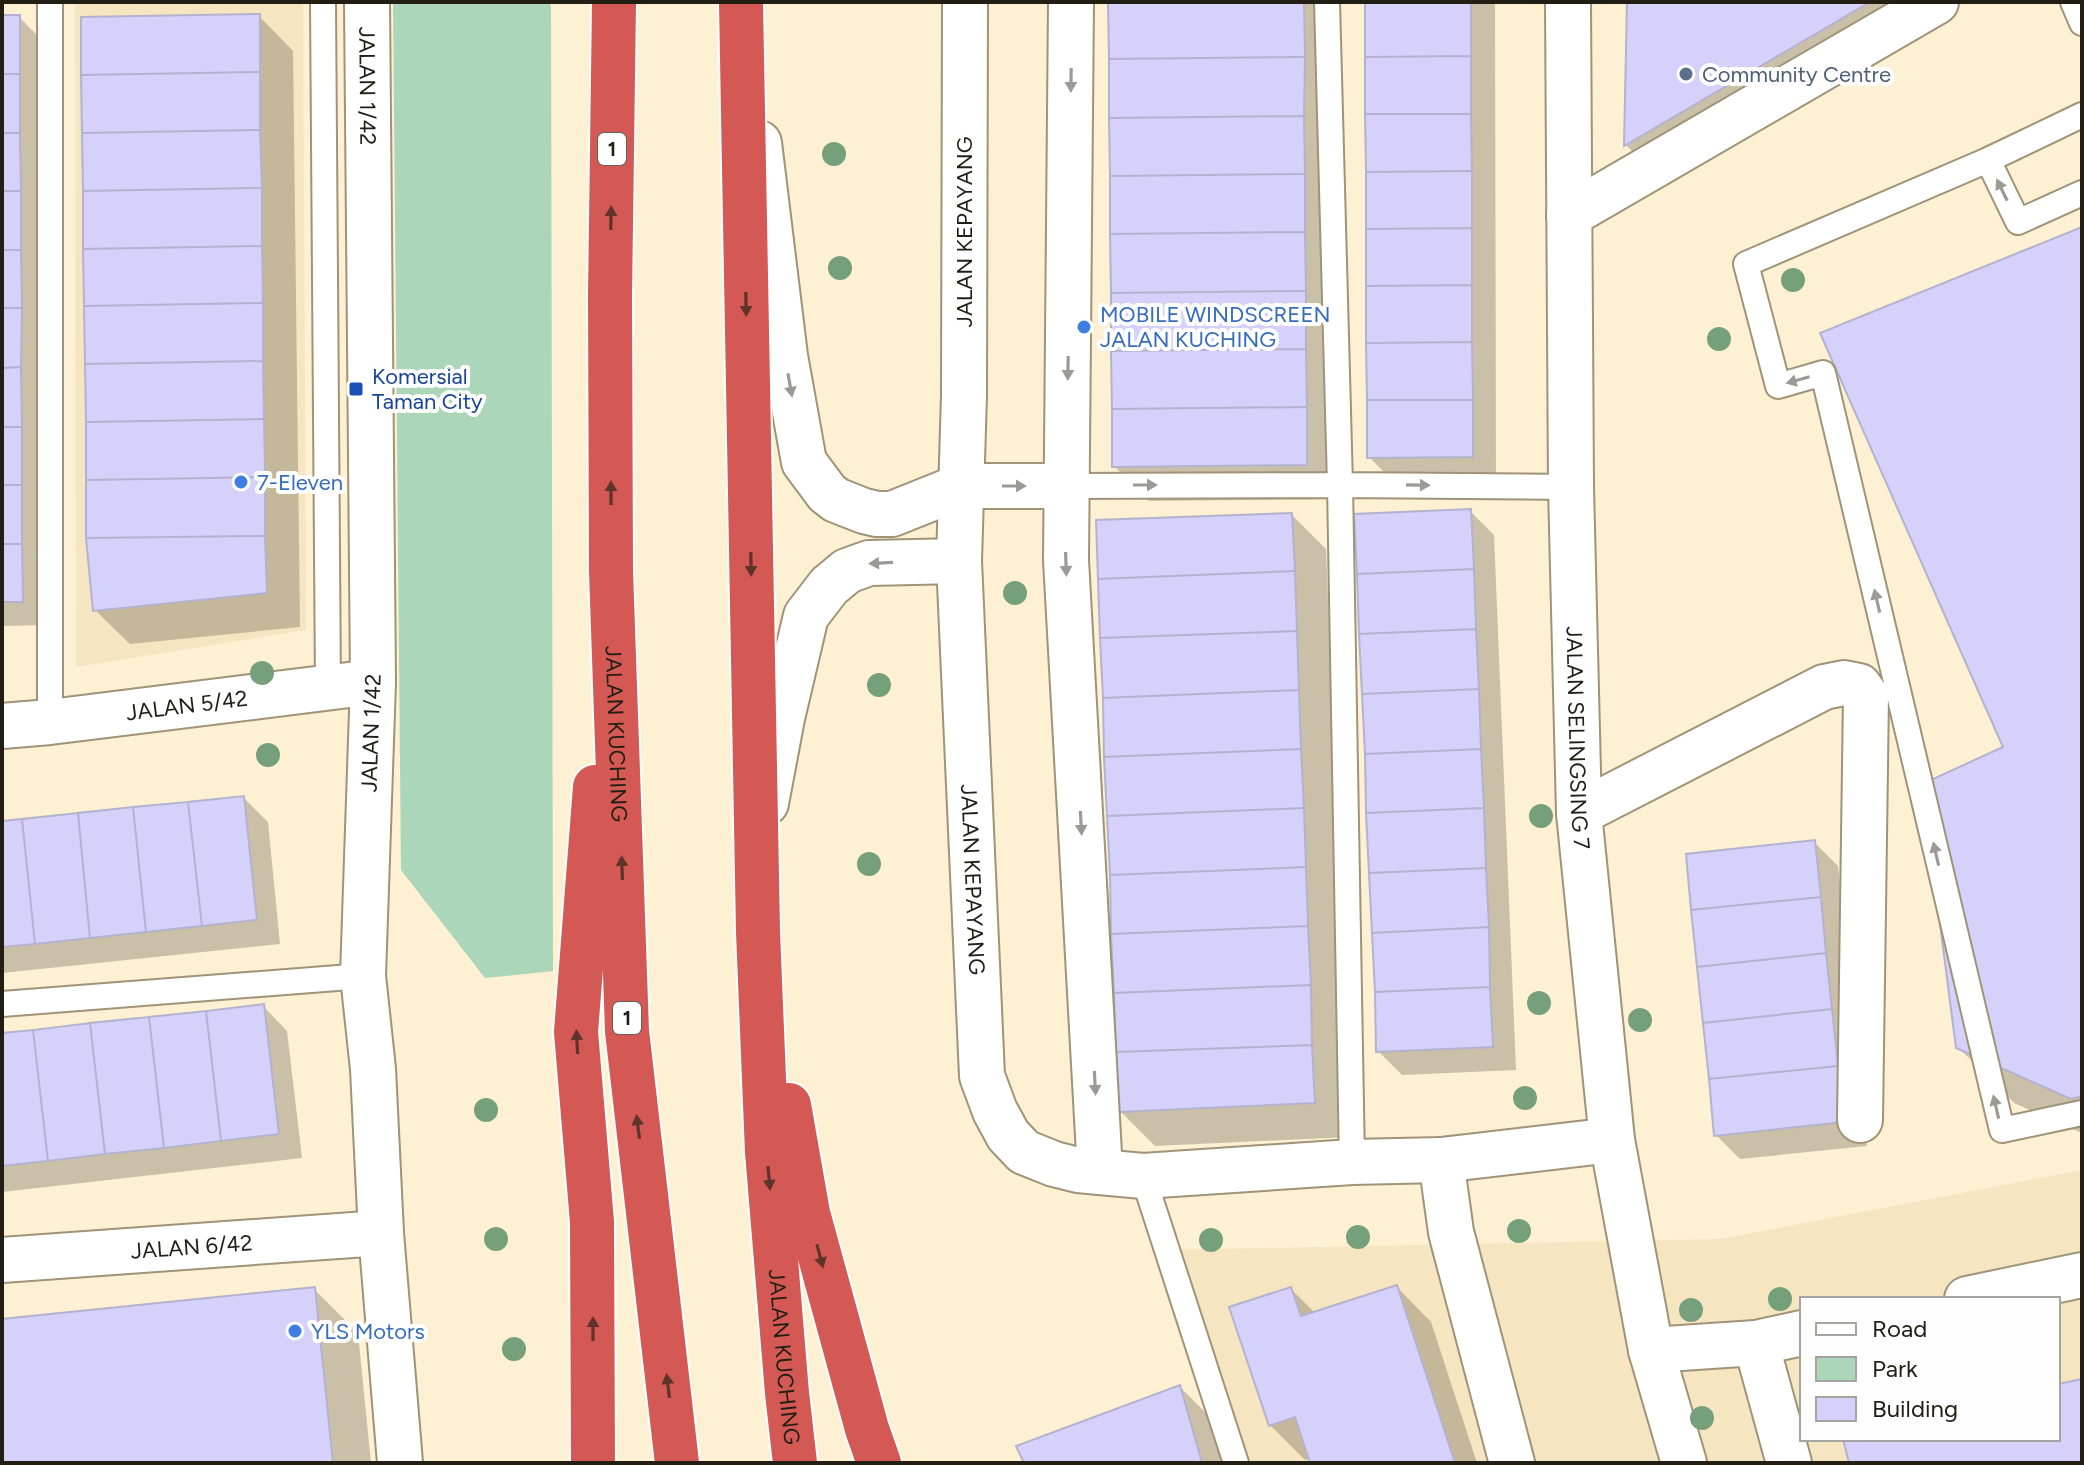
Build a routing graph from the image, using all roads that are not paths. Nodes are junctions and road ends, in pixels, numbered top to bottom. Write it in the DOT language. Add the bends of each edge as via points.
graph roads {
  1 [pos="50,2"];
  2 [pos="323,2"];
  3 [pos="367,2"];
  4 [pos="614,2"];
  5 [pos="741,2"];
  6 [pos="965,2"];
  7 [pos="1071,2"];
  8 [pos="1327,2"];
  9 [pos="1568,2"];
  10 [pos="1936,2"];
  11 [pos="2073,2"];
  12 [pos="2082,23"];
  13 [pos="2082,115"];
  14 [pos="1988,160"];
  15 [pos="2082,193"];
  16 [pos="1569,215"];
  17 [pos="1340,485"];
  18 [pos="962,486"];
  19 [pos="1067,486"];
  20 [pos="1571,487"];
  21 [pos="959,561"];
  22 [pos="611,571"];
  23 [pos="373,682"];
  24 [pos="328,688"];
  25 [pos="50,722"];
  26 [pos="2,726"];
  27 [pos="1579,813"];
  28 [pos="757,851"];
  29 [pos="758,932"];
  30 [pos="363,976"];
  31 [pos="2,1004"];
  32 [pos="2082,1113"];
  33 [pos="1860,1120"];
  34 [pos="1612,1140"];
  35 [pos="1441,1160"];
  36 [pos="1352,1162"];
  37 [pos="1100,1172"];
  38 [pos="1143,1176"];
  39 [pos="381,1233"];
  40 [pos="2,1260"];
  41 [pos="2082,1275"];
  42 [pos="1977,1297"];
  43 [pos="1800,1333"];
  44 [pos="1756,1343"];
  45 [pos="1651,1350"];
  46 [pos="400,1463"];
  47 [pos="593,1463"];
  48 [pos="677,1463"];
  49 [pos="795,1463"];
  50 [pos="879,1463"];
  51 [pos="1236,1463"];
  52 [pos="1512,1463"];
  53 [pos="1684,1463"];
  54 [pos="1789,1463"];
  1 -- 25 [label="lane"];
  2 -- 24 [label="lane"];
  3 -- 23 [label="street, JALAN 1/42"];
  22 -- 4 [label="highway, JALAN KUCHING / 1, one-way"];
  5 -- 18 [label="street, one-way" via="785,356 804,462 836,500 877,514 892,514"];
  5 -- 28 [label="highway, JALAN KUCHING, one-way"];
  6 -- 18 [label="street, JALAN KEPAYANG"];
  7 -- 19 [label="street, one-way"];
  8 -- 17 [label="lane"];
  9 -- 16 [label="street, JALAN SELINGSING 7"];
  10 -- 16 [label="street"];
  11 -- 12 [label="lane"];
  13 -- 14 [label="lane"];
  15 -- 14 [label="lane, one-way" via="2018,222"];
  32 -- 14 [label="lane, one-way" via="2002,1130 1823,373 1778,386 1746,264"];
  16 -- 20 [label="street, JALAN SELINGSING 7"];
  19 -- 17 [label="lane, one-way"];
  17 -- 20 [label="lane, one-way"];
  17 -- 36 [label="lane"];
  18 -- 19 [label="street, one-way"];
  18 -- 21 [label="street, JALAN KEPAYANG"];
  19 -- 37 [label="street, one-way" via="1066,560"];
  20 -- 27 [label="street, JALAN SELINGSING 7"];
  21 -- 28 [label="street, one-way" via="869,563 847,571 829,586 806,616"];
  21 -- 37 [label="street, JALAN KEPAYANG" via="982,1076 1008,1135 1024,1152"];
  47 -- 22 [label="highway, one-way" via="592,1222 576,1032"];
  48 -- 22 [label="highway, JALAN KUCHING / 1, one-way" via="627,1031"];
  23 -- 24 [label="street, JALAN 5/42"];
  23 -- 30 [label="street, JALAN 1/42"];
  24 -- 25 [label="street, JALAN 5/42"];
  25 -- 26 [label="street, JALAN 5/42"];
  27 -- 33 [label="street" via="1824,687 1859,686 1866,696"];
  27 -- 34 [label="street, JALAN SELINGSING 7"];
  28 -- 29 [label="highway, JALAN KUCHING"];
  29 -- 49 [label="highway, JALAN KUCHING, one-way" via="767,1152"];
  29 -- 50 [label="highway, one-way" via="808,1213"];
  30 -- 31 [label="lane"];
  30 -- 39 [label="street, JALAN 1/42"];
  34 -- 35 [label="street, JALAN KEPAYANG"];
  34 -- 45 [label="street, JALAN SELINGSING 7"];
  35 -- 36 [label="street, JALAN KEPAYANG"];
  35 -- 52 [label="street" via="1451,1232"];
  36 -- 38 [label="street, JALAN KEPAYANG"];
  37 -- 38 [label="street, JALAN KEPAYANG"];
  38 -- 51 [label="lane"];
  39 -- 40 [label="street, JALAN 6/42"];
  39 -- 46 [label="street, JALAN 1/42"];
  41 -- 42 [label="street"];
  43 -- 44 [label="street"];
  44 -- 45 [label="street"];
  44 -- 54 [label="street"];
  45 -- 53 [label="street, JALAN SELINGSING 7"];
}
